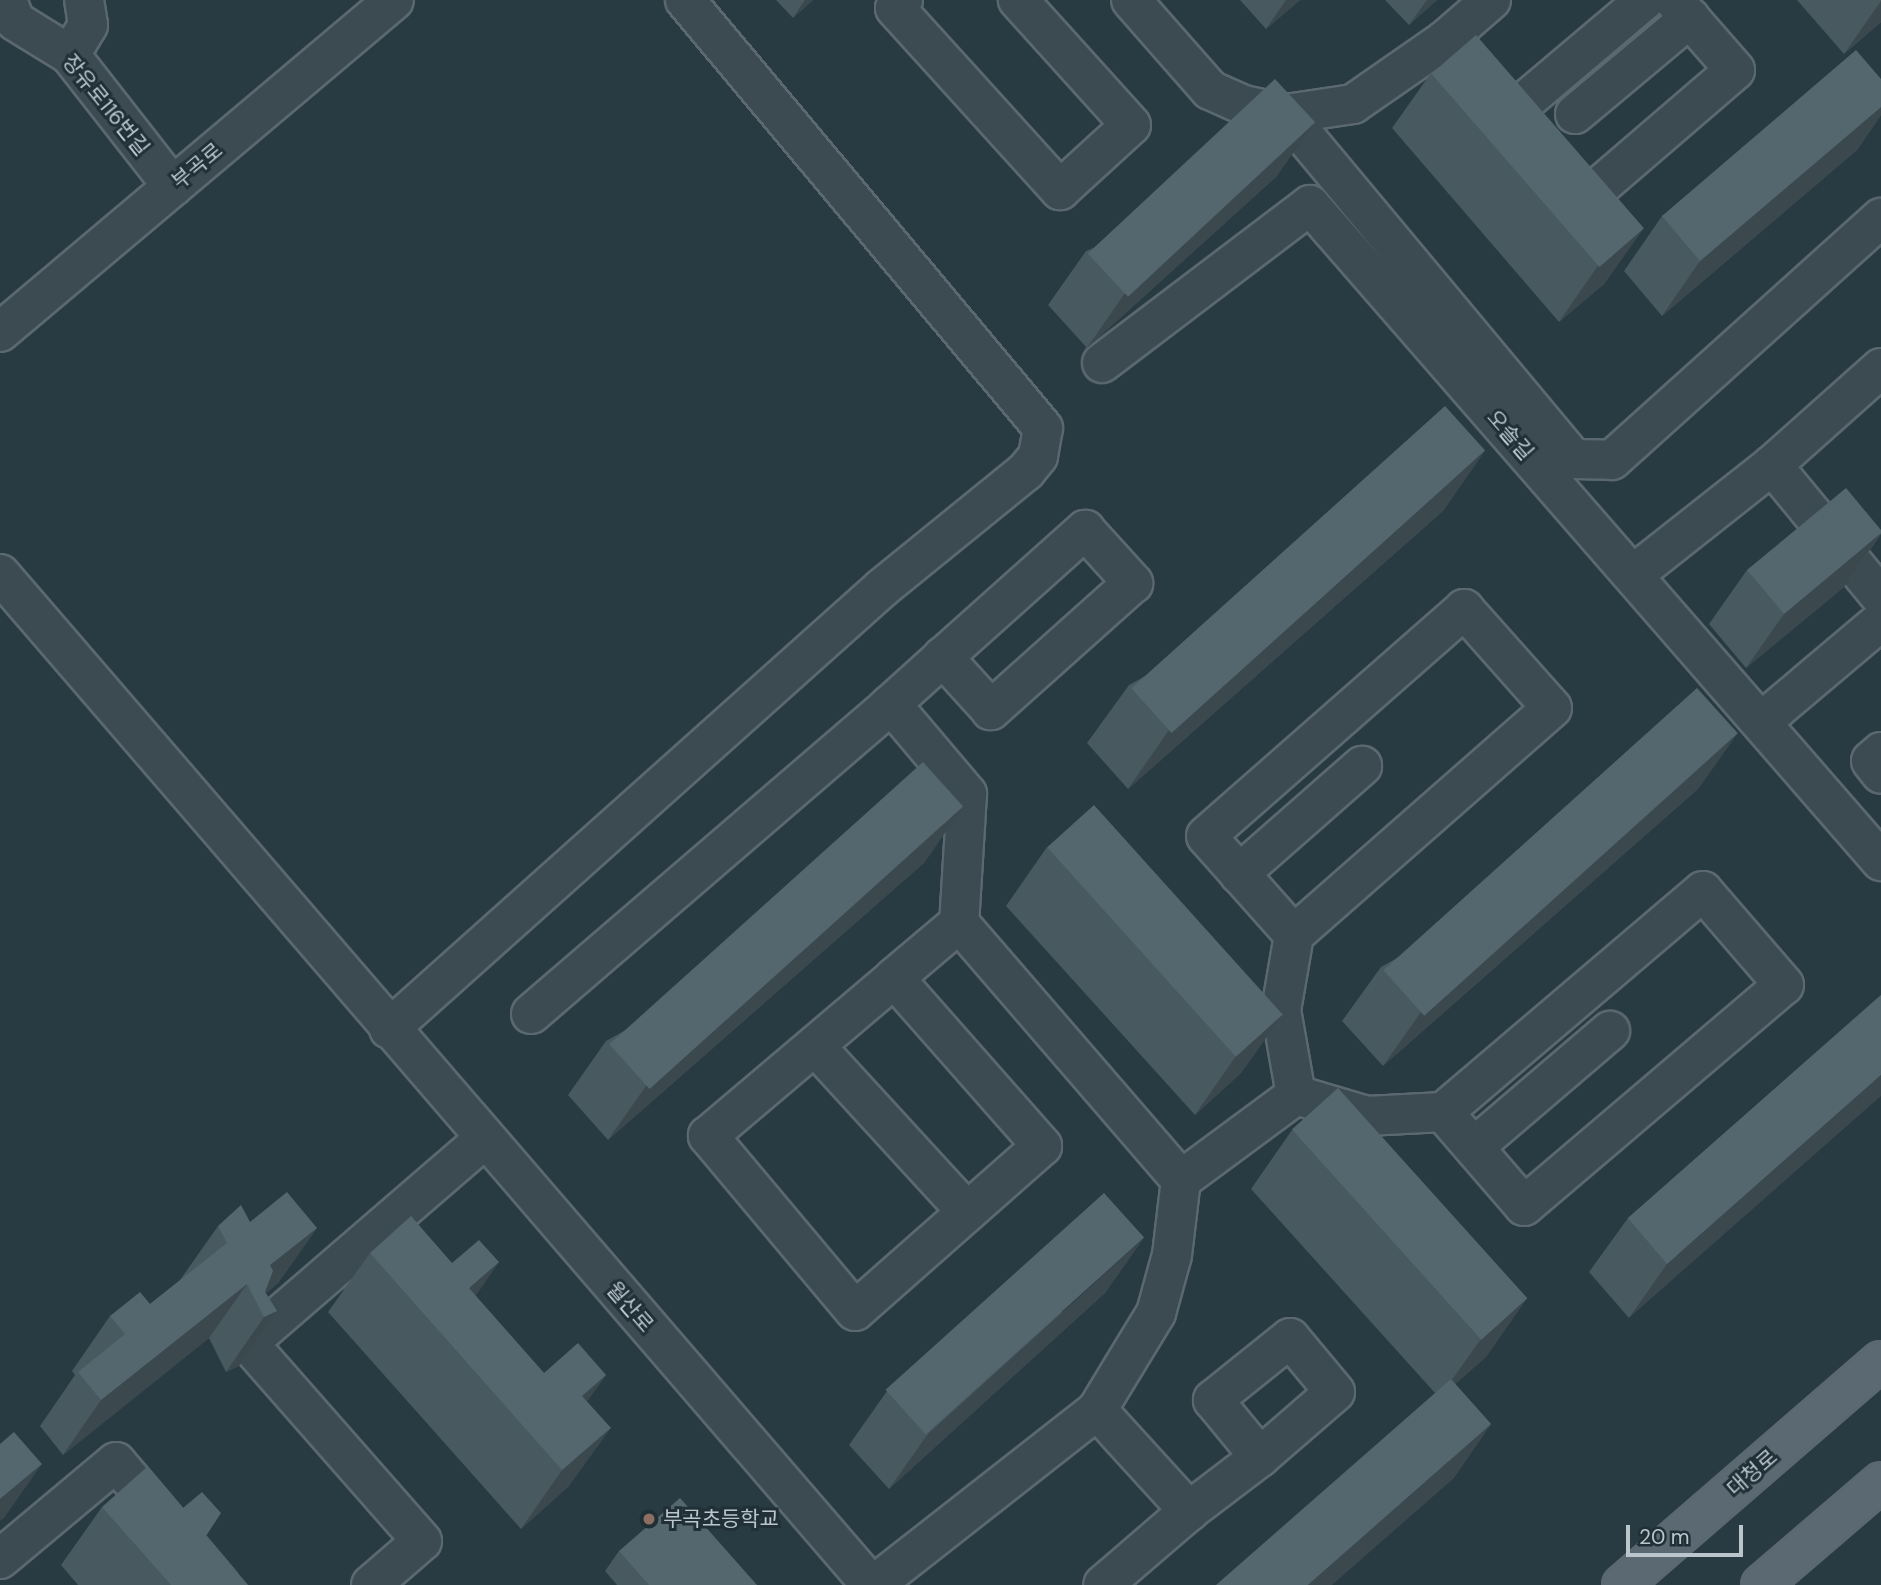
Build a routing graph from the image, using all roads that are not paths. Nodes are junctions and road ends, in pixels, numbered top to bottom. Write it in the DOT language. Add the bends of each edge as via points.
graph roads {
  1 [pos="7,0"];
  2 [pos="84,0"];
  3 [pos="394,0"];
  4 [pos="685,0"];
  5 [pos="903,0"];
  6 [pos="1018,0"];
  7 [pos="1131,0"];
  8 [pos="1490,0"];
  9 [pos="1645,0"];
  10 [pos="1682,9"];
  11 [pos="1445,40"];
  12 [pos="70,55"];
  13 [pos="1286,114"];
  14 [pos="1510,114"];
  15 [pos="1575,114"];
  16 [pos="173,187"];
  17 [pos="1881,218"];
  18 [pos="0,332"];
  19 [pos="1102,363"];
  20 [pos="1881,368"];
  21 [pos="1772,465"];
  22 [pos="1643,568"];
  23 [pos="0,574"];
  24 [pos="1881,597"];
  25 [pos="1881,621"];
  26 [pos="943,657"];
  27 [pos="891,704"];
  28 [pos="1772,713"];
  29 [pos="1881,752"];
  30 [pos="1362,766"];
  31 [pos="1881,774"];
  32 [pos="1881,862"];
  33 [pos="1239,874"];
  34 [pos="959,923"];
  35 [pos="1294,935"];
  36 [pos="894,978"];
  37 [pos="531,1014"];
  38 [pos="388,1029"];
  39 [pos="1610,1031"];
  40 [pos="815,1046"];
  41 [pos="1296,1095"];
  42 [pos="1443,1112"];
  43 [pos="484,1139"];
  44 [pos="1474,1147"];
  45 [pos="1181,1180"];
  46 [pos="967,1212"];
  47 [pos="1881,1361"];
  48 [pos="1097,1410"];
  49 [pos="1260,1457"];
  50 [pos="1881,1482"];
  51 [pos="1189,1511"];
  52 [pos="0,1559"];
  53 [pos="220,1585"];
  54 [pos="371,1585"];
  55 [pos="872,1585"];
  56 [pos="1103,1585"];
  57 [pos="1622,1585"];
  58 [pos="1761,1585"];
  1 -- 12 [label="street, 장유로116번길" via="15,21"];
  2 -- 12 [label="street" via="88,25"];
  3 -- 16 [label="street, 부곡로"];
  4 -- 38 [label="street" via="1043,428 1038,456 1026,471 882,588"];
  5 -- 6 [label="street" via="895,8 1060,190 1131,125"];
  7 -- 13 [label="street" via="1210,90 1244,105"];
  8 -- 11 [label="street"];
  9 -- 14 [label="street"];
  10 -- 14 [label="street" via="1735,70 1584,200"];
  10 -- 15 [label="street"];
  11 -- 13 [label="street" via="1353,104"];
  11 -- 14 [label="street"];
  12 -- 16 [label="street, 장유로116번길"];
  13 -- 17 [label="street" via="1573,459 1612,460"];
  16 -- 18 [label="street, 부곡로"];
  19 -- 32 [label="street, 오솔길" via="1310,205"];
  20 -- 21 [label="street"];
  21 -- 22 [label="street"];
  21 -- 24 [label="street"];
  23 -- 38 [label="street, 월산로"];
  25 -- 28 [label="street"];
  26 -- 26 [label="street" via="1085,530 1133,583 991,710"];
  26 -- 27 [label="street"];
  27 -- 34 [label="street" via="967,794"];
  27 -- 37 [label="street"];
  29 -- 31 [label="street" via="1871,761"];
  30 -- 33 [label="street"];
  33 -- 35 [label="street"];
  33 -- 35 [label="street" via="1206,836 1464,609 1552,708"];
  34 -- 36 [label="street"];
  34 -- 45 [label="street"];
  35 -- 41 [label="street" via="1281,1010"];
  36 -- 40 [label="street"];
  36 -- 46 [label="street" via="1042,1146"];
  38 -- 43 [label="street, 월산로"];
  39 -- 44 [label="street"];
  40 -- 46 [label="street"];
  40 -- 46 [label="street" via="708,1136 855,1311"];
  41 -- 42 [label="street" via="1367,1116"];
  41 -- 45 [label="street"];
  42 -- 44 [label="street"];
  42 -- 44 [label="street" via="1703,891 1784,985 1524,1206"];
  43 -- 54 [label="street" via="248,1343 422,1541"];
  43 -- 55 [label="street, 월산로"];
  45 -- 48 [label="street" via="1172,1255 1156,1313"];
  47 -- 57 [label="main road, 대청로"];
  48 -- 51 [label="street"];
  48 -- 55 [label="street"];
  49 -- 51 [label="street"];
  50 -- 58 [label="main road"];
  51 -- 56 [label="street"];
  52 -- 53 [label="street" via="116,1461"];
}
